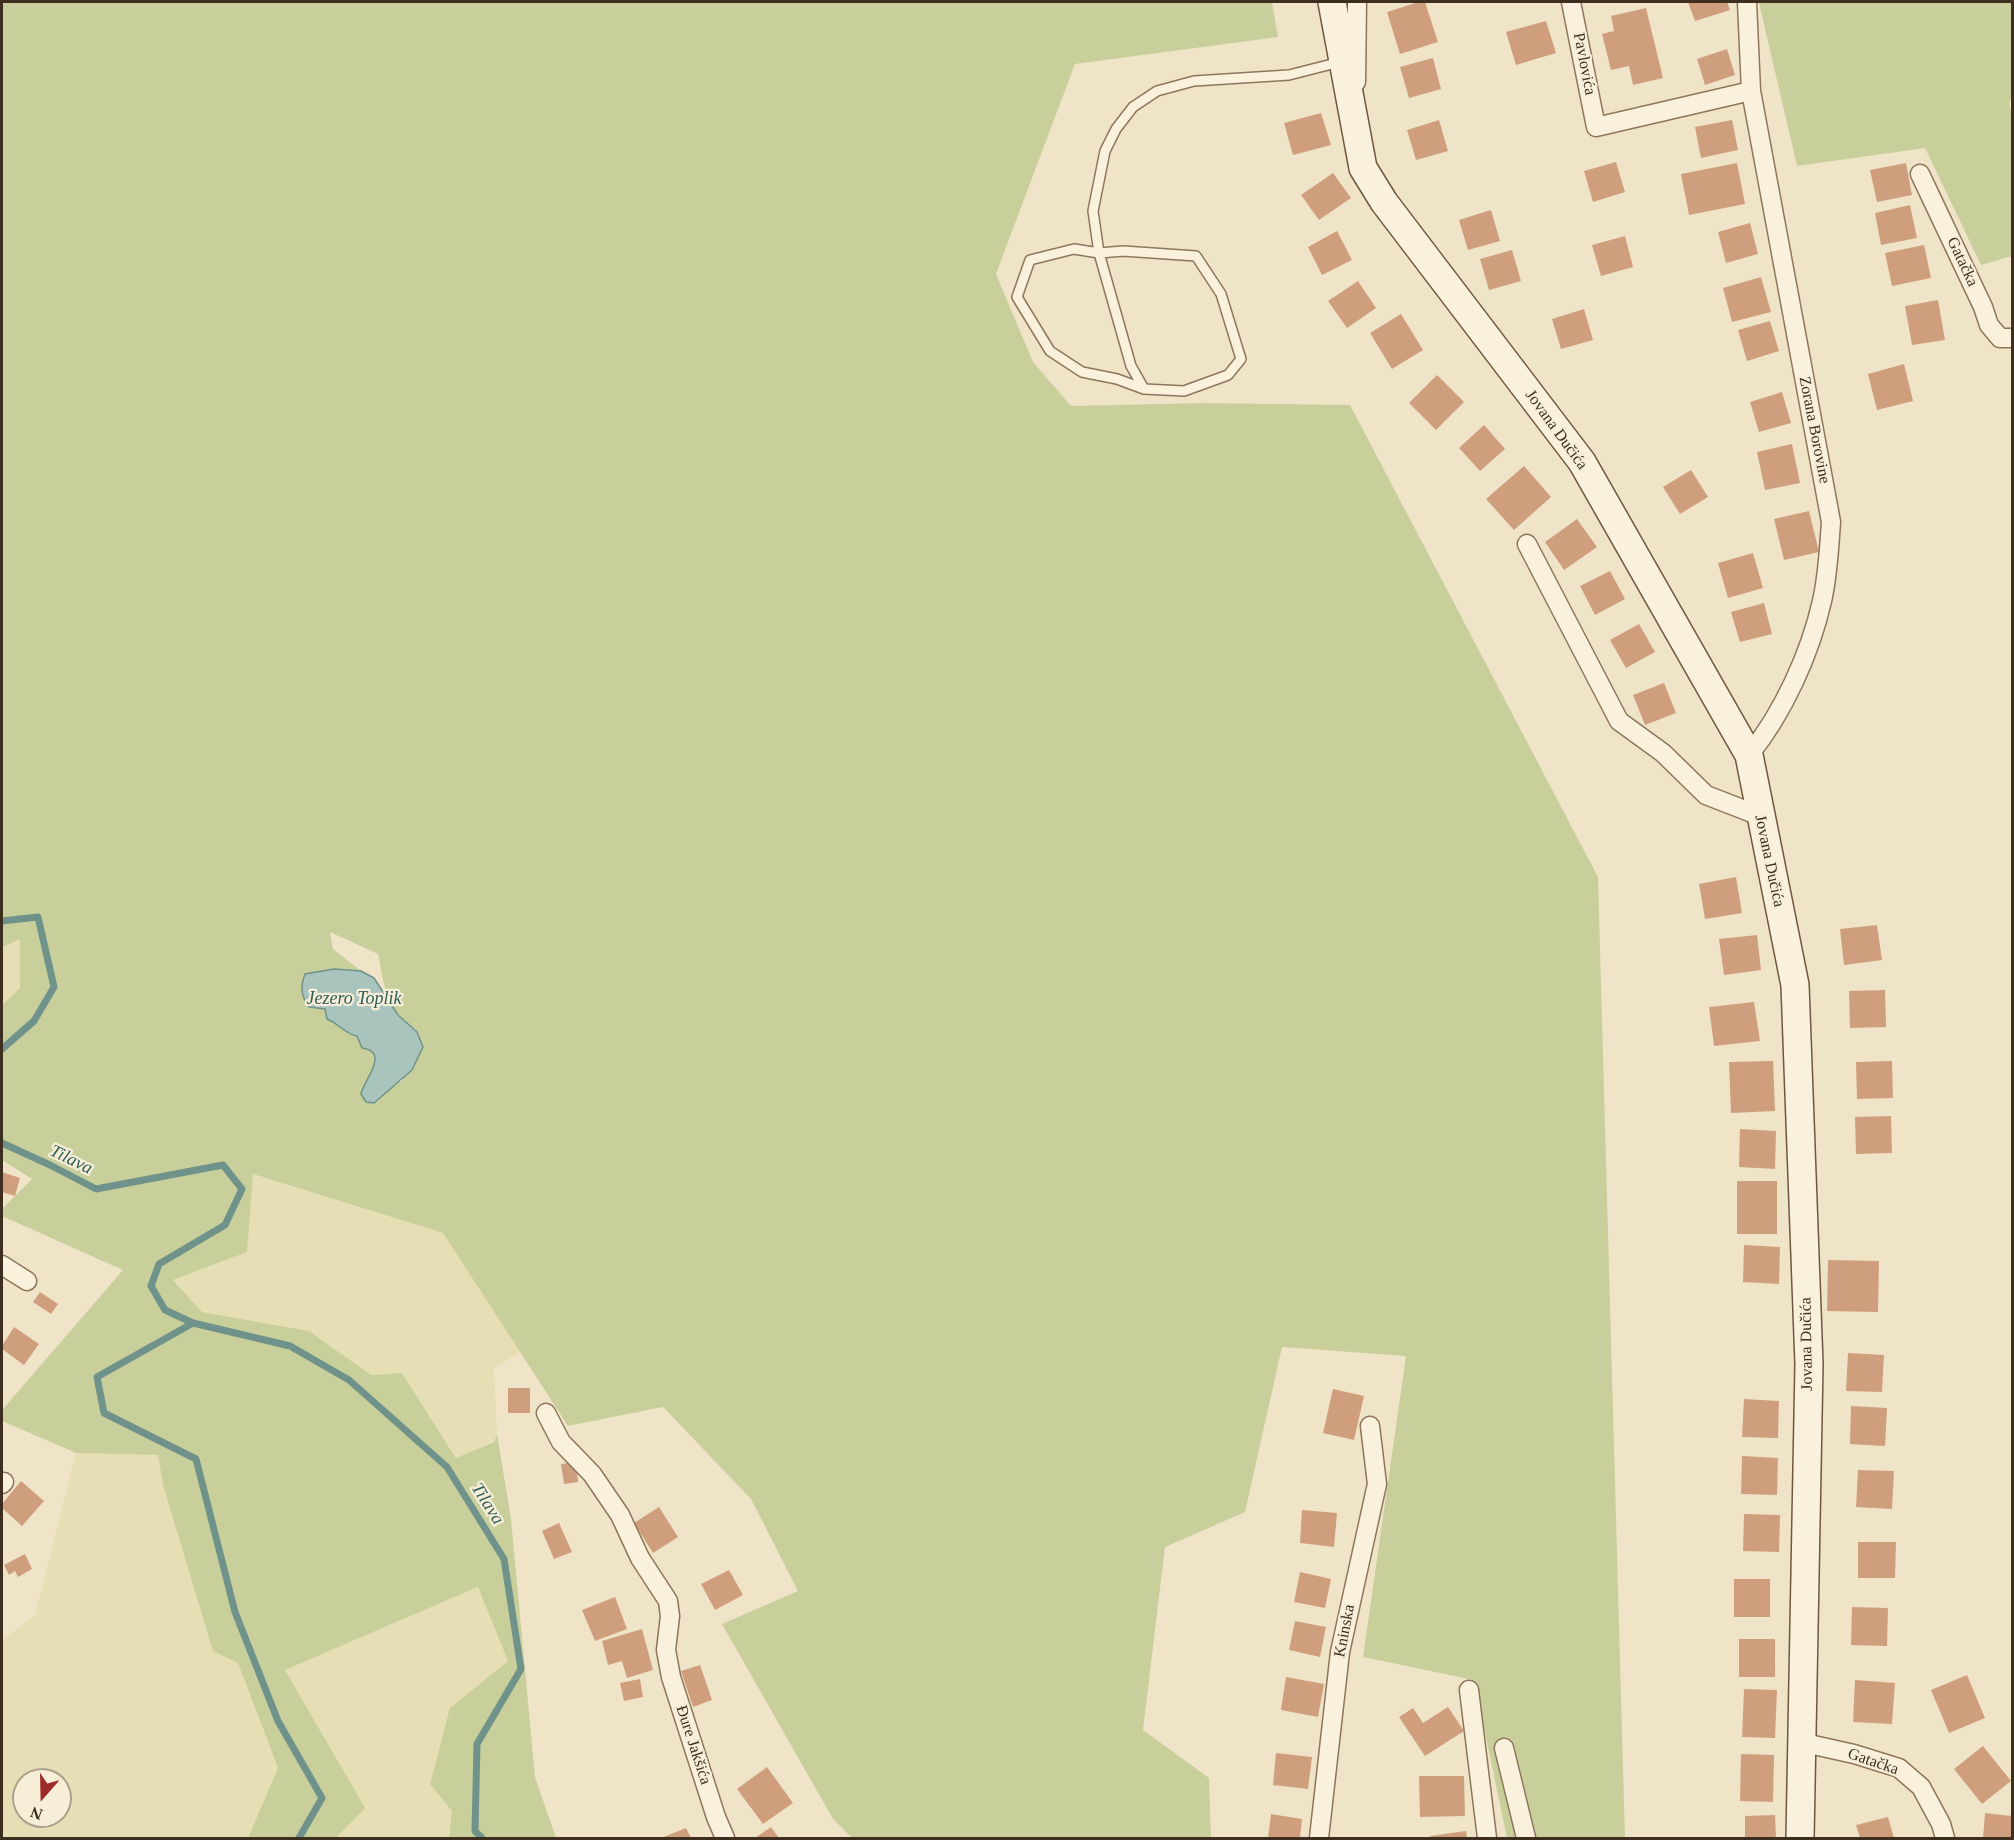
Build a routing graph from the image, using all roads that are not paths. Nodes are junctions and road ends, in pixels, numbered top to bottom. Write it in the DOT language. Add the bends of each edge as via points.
graph roads {
  1 [pos="1332,2"];
  2 [pos="1357,2"];
  3 [pos="1572,2"];
  4 [pos="1747,2"];
  5 [pos="1342,62"];
  6 [pos="1751,91"];
  7 [pos="1355,123"];
  8 [pos="1920,174"];
  9 [pos="1099,253"];
  10 [pos="2013,338"];
  11 [pos="1144,389"];
  12 [pos="1527,544"];
  13 [pos="1749,755"];
  14 [pos="1760,816"];
  15 [pos="2,1265"];
  16 [pos="27,1281"];
  17 [pos="546,1413"];
  18 [pos="1370,1426"];
  19 [pos="1469,1690"];
  20 [pos="1800,1742"];
  21 [pos="1504,1749"];
  22 [pos="725,1839"];
  23 [pos="1319,1839"];
  24 [pos="1487,1839"];
  25 [pos="1526,1839"];
  26 [pos="1800,1839"];
  27 [pos="1945,1839"];
  1 -- 5 [label="main road, Jovana Dučića"];
  2 -- 7 [label="street"];
  3 -- 6 [label="street, Pavlovića" via="1596,127"];
  4 -- 6 [label="street, Zorana Borovine"];
  5 -- 7 [label="main road, Jovana Dučića"];
  5 -- 9 [label="lane" via="1289,75 1194,81 1157,91 1133,107 1105,151 1093,211"];
  6 -- 13 [label="street, Zorana Borovine" via="1832,522 1828,568 1814,628 1783,704"];
  7 -- 13 [label="main road, Jovana Dučića" via="1363,168 1384,202 1582,462"];
  8 -- 10 [label="street, Gatačka" via="1989,325 2001,338"];
  9 -- 11 [label="lane" via="1131,366"];
  9 -- 11 [label="lane" via="1074,249 1030,260 1017,297 1050,351 1082,372"];
  9 -- 11 [label="lane" via="1196,256 1221,294 1241,359 1235,367 1228,375 1184,391"];
  12 -- 14 [label="street" via="1619,721 1663,753 1706,795"];
  13 -- 14 [label="main road, Jovana Dučića"];
  14 -- 20 [label="main road, Jovana Dučića" via="1795,985 1809,1364"];
  15 -- 16 [label="street"];
  17 -- 22 [label="street, Đure Jakšića" via="561,1442 592,1474 620,1515 640,1558 668,1601 666,1650 671,1677"];
  18 -- 23 [label="street, Kninska" via="1377,1484 1340,1652"];
  19 -- 24 [label="street"];
  20 -- 26 [label="main road, Jovana Dučića"];
  20 -- 27 [label="street, Gatačka" via="1899,1768 1920,1787"];
  21 -- 25 [label="street"];
}
